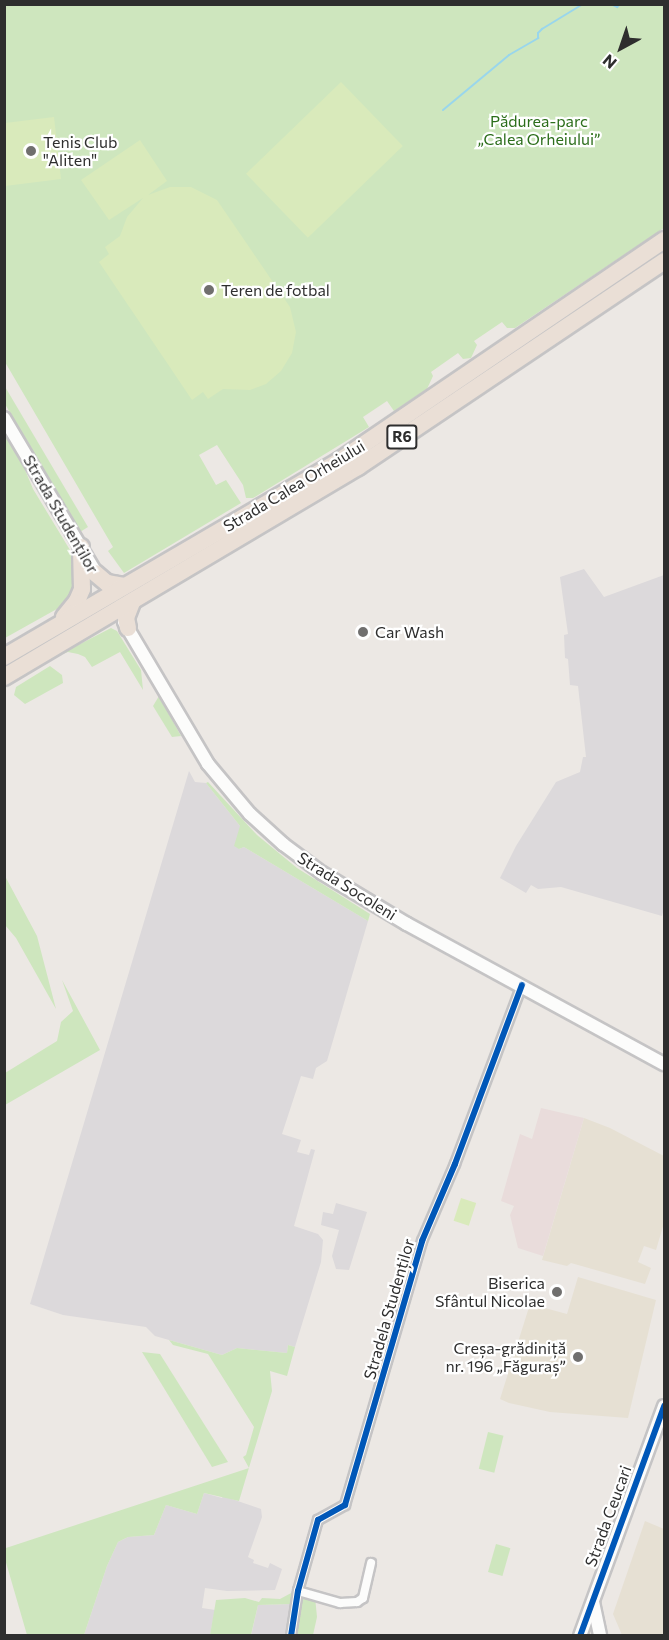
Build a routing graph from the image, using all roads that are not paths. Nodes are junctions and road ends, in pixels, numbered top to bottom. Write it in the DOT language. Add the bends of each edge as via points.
graph roads {
  1 [pos="664,240"];
  2 [pos="664,261"];
  3 [pos="492,357"];
  4 [pos="502,371"];
  5 [pos="4,418"];
  6 [pos="81,547"];
  7 [pos="96,573"];
  8 [pos="124,586"];
  9 [pos="132,602"];
  10 [pos="113,603"];
  11 [pos="128,628"];
  12 [pos="54,629"];
  13 [pos="4,657"];
  14 [pos="4,677"];
  15 [pos="522,985"];
  16 [pos="664,1064"];
  17 [pos="664,1407"];
  18 [pos="371,1563"];
  19 [pos="298,1591"];
  20 [pos="593,1598"];
  21 [pos="291,1635"];
  22 [pos="580,1635"];
  23 [pos="600,1635"];
  1 -- 3 [label="highway, Strada Calea Orheiului / R6"];
  2 -- 4 [label="highway, Strada Calea Orheiului / R6"];
  3 -- 4 [label="highway"];
  3 -- 8 [label="highway, Strada Calea Orheiului / R6" via="339,461"];
  4 -- 9 [label="highway, Strada Calea Orheiului / R6" via="358,467"];
  5 -- 6 [label="main road, Strada Studenților"];
  6 -- 7 [label="main road, Strada Studenților"];
  6 -- 12 [label="highway" via="80,594"];
  7 -- 8 [label="highway" via="107,583"];
  7 -- 10 [label="main road, Strada Studenților"];
  8 -- 10 [label="highway, Strada Calea Orheiului / R6"];
  9 -- 10 [label="highway, Strada Calea Orheiului / R6"];
  9 -- 11 [label="highway" via="126,618"];
  10 -- 11 [label="main road, Strada Socoleni"];
  10 -- 12 [label="highway, Strada Calea Orheiului / R6"];
  10 -- 14 [label="highway, Strada Calea Orheiului / R6"];
  11 -- 15 [label="main road, Strada Socoleni" via="208,764 266,829 300,858 349,890"];
  12 -- 13 [label="highway, Strada Calea Orheiului / R6"];
  15 -- 16 [label="main road, Strada Socoleni"];
  15 -- 19 [label="street, Stradela Studenților" via="421,1245 345,1505 318,1520"];
  17 -- 20 [label="main road, Strada Ceucari"];
  18 -- 19 [label="street" via="363,1598 357,1602 340,1603"];
  19 -- 21 [label="street, Stradela Studenților"];
  20 -- 22 [label="main road, Strada Ceucari"];
  20 -- 23 [label="main road"];
}
